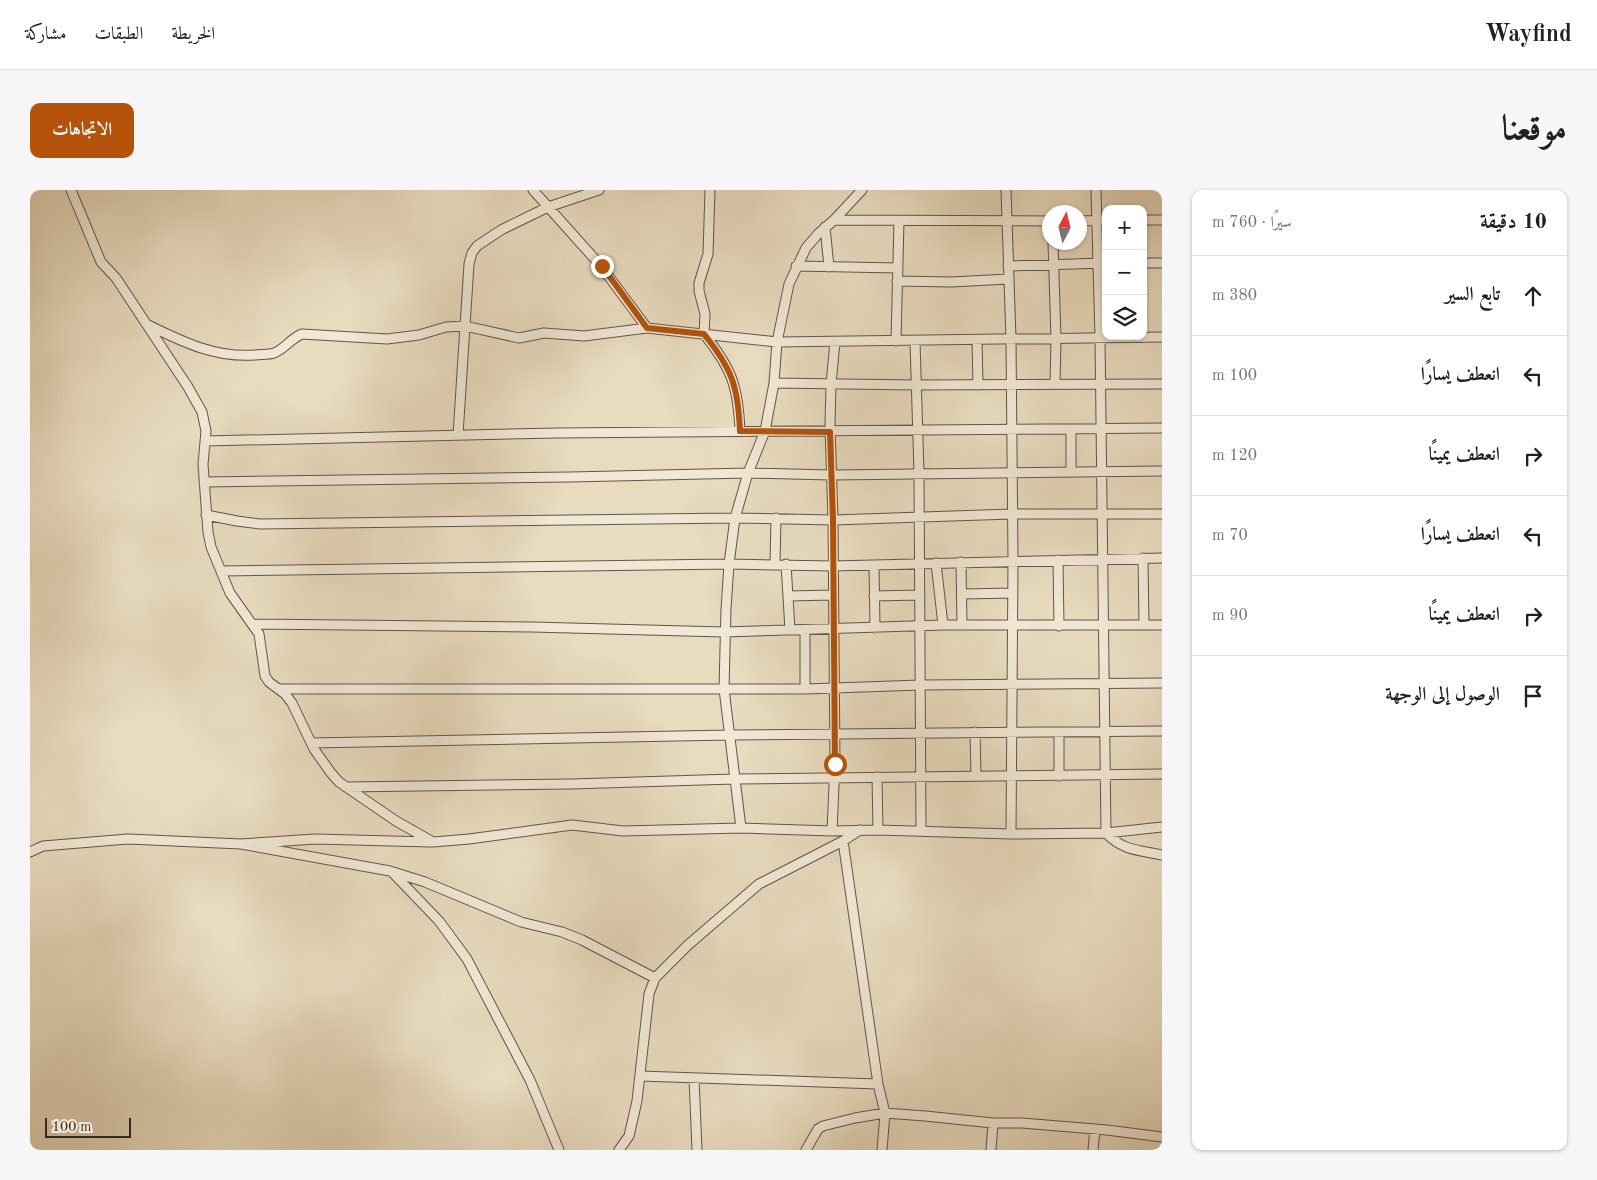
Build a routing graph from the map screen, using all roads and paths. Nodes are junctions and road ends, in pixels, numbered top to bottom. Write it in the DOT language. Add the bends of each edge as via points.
graph roads {
  1 [pos="71,190"];
  2 [pos="533,190"];
  3 [pos="599,190"];
  4 [pos="710,190"];
  5 [pos="862,190"];
  6 [pos="1006,190"];
  7 [pos="1096,190"];
  8 [pos="548,207"];
  9 [pos="834,220"];
  10 [pos="899,220"];
  11 [pos="1101,220"];
  12 [pos="1147,220"];
  13 [pos="1162,220"];
  14 [pos="1006,221"];
  15 [pos="1042,221"];
  16 [pos="1087,221"];
  17 [pos="826,227"];
  18 [pos="1053,250"];
  19 [pos="1102,263"];
  20 [pos="1147,263"];
  21 [pos="1162,263"];
  22 [pos="1054,264"];
  23 [pos="796,266"];
  24 [pos="1008,266"];
  25 [pos="829,267"];
  26 [pos="898,268"];
  27 [pos="1009,279"];
  28 [pos="897,280"];
  29 [pos="146,324"];
  30 [pos="465,326"];
  31 [pos="647,328"];
  32 [pos="704,334"];
  33 [pos="1162,337"];
  34 [pos="1100,338"];
  35 [pos="1011,339"];
  36 [pos="1056,339"];
  37 [pos="977,340"];
  38 [pos="896,341"];
  39 [pos="915,341"];
  40 [pos="777,342"];
  41 [pos="835,342"];
  42 [pos="774,383"];
  43 [pos="831,384"];
  44 [pos="1011,384"];
  45 [pos="1055,384"];
  46 [pos="1101,384"];
  47 [pos="1162,384"];
  48 [pos="916,385"];
  49 [pos="978,385"];
  50 [pos="1071,428"];
  51 [pos="1101,428"];
  52 [pos="1162,428"];
  53 [pos="1012,429"];
  54 [pos="918,430"];
  55 [pos="740,431"];
  56 [pos="765,431"];
  57 [pos="830,432"];
  58 [pos="458,435"];
  59 [pos="205,441"];
  60 [pos="1071,471"];
  61 [pos="1101,471"];
  62 [pos="1162,471"];
  63 [pos="1012,472"];
  64 [pos="748,473"];
  65 [pos="919,473"];
  66 [pos="831,475"];
  67 [pos="204,482"];
  68 [pos="1012,514"];
  69 [pos="1162,514"];
  70 [pos="206,515"];
  71 [pos="1102,515"];
  72 [pos="919,517"];
  73 [pos="735,518"];
  74 [pos="776,518"];
  75 [pos="833,520"];
  76 [pos="1143,558"];
  77 [pos="1162,558"];
  78 [pos="1102,559"];
  79 [pos="1013,560"];
  80 [pos="1058,560"];
  81 [pos="961,562"];
  82 [pos="936,563"];
  83 [pos="729,564"];
  84 [pos="775,564"];
  85 [pos="786,564"];
  86 [pos="920,564"];
  87 [pos="874,565"];
  88 [pos="832,566"];
  89 [pos="221,571"];
  90 [pos="1013,593"];
  91 [pos="962,594"];
  92 [pos="833,595"];
  93 [pos="920,595"];
  94 [pos="788,596"];
  95 [pos="874,596"];
  96 [pos="253,624"];
  97 [pos="943,625"];
  98 [pos="962,625"];
  99 [pos="1103,625"];
  100 [pos="1144,625"];
  101 [pos="1162,625"];
  102 [pos="920,626"];
  103 [pos="1012,626"];
  104 [pos="1059,626"];
  105 [pos="834,628"];
  106 [pos="875,628"];
  107 [pos="790,630"];
  108 [pos="804,630"];
  109 [pos="724,632"];
  110 [pos="1104,683"];
  111 [pos="1162,683"];
  112 [pos="1011,684"];
  113 [pos="921,685"];
  114 [pos="834,688"];
  115 [pos="280,689"];
  116 [pos="724,689"];
  117 [pos="805,689"];
  118 [pos="1162,731"];
  119 [pos="975,732"];
  120 [pos="1011,732"];
  121 [pos="1058,732"];
  122 [pos="1104,732"];
  123 [pos="921,733"];
  124 [pos="730,735"];
  125 [pos="835,735"];
  126 [pos="311,743"];
  127 [pos="1162,774"];
  128 [pos="1105,775"];
  129 [pos="921,776"];
  130 [pos="976,776"];
  131 [pos="1011,776"];
  132 [pos="1058,776"];
  133 [pos="877,777"];
  134 [pos="835,778"];
  135 [pos="734,779"];
  136 [pos="346,787"];
  137 [pos="1162,827"];
  138 [pos="741,828"];
  139 [pos="860,830"];
  140 [pos="878,830"];
  141 [pos="921,831"];
  142 [pos="832,832"];
  143 [pos="1106,833"];
  144 [pos="1010,834"];
  145 [pos="843,841"];
  146 [pos="433,842"];
  147 [pos="241,844"];
  148 [pos="30,852"];
  149 [pos="1162,855"];
  150 [pos="390,871"];
  151 [pos="655,978"];
  152 [pos="640,1076"];
  153 [pos="694,1078"];
  154 [pos="878,1084"];
  155 [pos="885,1113"];
  156 [pos="993,1123"];
  157 [pos="1095,1129"];
  158 [pos="1162,1137"];
  159 [pos="559,1150"];
  160 [pos="619,1150"];
  161 [pos="697,1150"];
  162 [pos="806,1150"];
  163 [pos="882,1150"];
  164 [pos="991,1150"];
  165 [pos="1093,1150"];
  1 -- 29 [label="street" via="102,262"];
  2 -- 8 [label="street"];
  3 -- 8 [label="street"];
  4 -- 32 [label="street" via="708,254 699,283 706,314"];
  5 -- 9 [label="street"];
  6 -- 14 [label="street"];
  7 -- 11 [label="street"];
  8 -- 30 [label="street" via="502,230 477,246 472,253"];
  8 -- 31 [label="street" via="602,266"];
  9 -- 10 [label="street"];
  9 -- 17 [label="street"];
  10 -- 14 [label="street"];
  10 -- 26 [label="street"];
  11 -- 16 [label="street"];
  11 -- 19 [label="street"];
  12 -- 13 [label="street"];
  14 -- 15 [label="street"];
  14 -- 24 [label="street"];
  17 -- 23 [label="street" via="806,248"];
  17 -- 25 [label="street"];
  18 -- 22 [label="street"];
  19 -- 22 [label="street"];
  19 -- 34 [label="street"];
  20 -- 21 [label="street"];
  22 -- 24 [label="street"];
  22 -- 36 [label="street"];
  23 -- 25 [label="street"];
  23 -- 40 [label="street"];
  24 -- 27 [label="street"];
  25 -- 26 [label="street"];
  26 -- 28 [label="street"];
  27 -- 28 [label="street"];
  27 -- 35 [label="street"];
  28 -- 38 [label="street"];
  29 -- 30 [label="street" via="187,344 237,356 275,353 302,334 387,339"];
  29 -- 59 [label="street" via="202,412"];
  30 -- 31 [label="street" via="519,338 544,333 584,336"];
  30 -- 58 [label="street"];
  31 -- 32 [label="street"];
  32 -- 40 [label="street"];
  32 -- 55 [label="street" via="719,352 736,388"];
  33 -- 34 [label="street"];
  34 -- 36 [label="street"];
  34 -- 46 [label="street"];
  35 -- 36 [label="street"];
  35 -- 37 [label="street"];
  35 -- 44 [label="street"];
  36 -- 45 [label="street"];
  37 -- 39 [label="street"];
  37 -- 49 [label="street"];
  38 -- 39 [label="street"];
  38 -- 41 [label="street"];
  39 -- 48 [label="street"];
  40 -- 41 [label="street"];
  40 -- 42 [label="street"];
  41 -- 43 [label="street"];
  42 -- 43 [label="street"];
  42 -- 56 [label="street"];
  43 -- 48 [label="street"];
  43 -- 57 [label="street"];
  44 -- 45 [label="street"];
  44 -- 49 [label="street"];
  44 -- 53 [label="street"];
  45 -- 46 [label="street"];
  46 -- 47 [label="street"];
  46 -- 51 [label="street"];
  48 -- 49 [label="street"];
  48 -- 54 [label="street"];
  50 -- 51 [label="street"];
  50 -- 53 [label="street"];
  50 -- 60 [label="street"];
  51 -- 52 [label="street"];
  51 -- 61 [label="street"];
  53 -- 54 [label="street"];
  53 -- 63 [label="street"];
  54 -- 57 [label="street"];
  54 -- 65 [label="street"];
  55 -- 56 [label="street"];
  55 -- 58 [label="street"];
  56 -- 57 [label="street"];
  56 -- 64 [label="street"];
  57 -- 66 [label="street"];
  58 -- 59 [label="street"];
  59 -- 67 [label="street"];
  60 -- 61 [label="street"];
  60 -- 63 [label="street"];
  61 -- 62 [label="street"];
  61 -- 71 [label="street"];
  63 -- 65 [label="street"];
  63 -- 68 [label="street"];
  64 -- 66 [label="street"];
  64 -- 67 [label="street"];
  64 -- 73 [label="street"];
  65 -- 66 [label="street"];
  65 -- 72 [label="street"];
  66 -- 75 [label="street"];
  67 -- 70 [label="street"];
  68 -- 71 [label="street"];
  68 -- 72 [label="street"];
  68 -- 79 [label="street"];
  69 -- 71 [label="street"];
  70 -- 73 [label="street" via="260,524"];
  70 -- 89 [label="street" via="211,546"];
  71 -- 78 [label="street"];
  72 -- 75 [label="street"];
  72 -- 86 [label="street"];
  73 -- 74 [label="street"];
  73 -- 83 [label="street"];
  74 -- 75 [label="street"];
  74 -- 84 [label="street"];
  75 -- 88 [label="street"];
  76 -- 77 [label="street"];
  76 -- 78 [label="street"];
  76 -- 100 [label="street"];
  78 -- 80 [label="street"];
  78 -- 99 [label="street"];
  79 -- 80 [label="street"];
  79 -- 81 [label="street"];
  79 -- 90 [label="street"];
  80 -- 104 [label="street"];
  81 -- 82 [label="street"];
  81 -- 91 [label="street"];
  82 -- 86 [label="street"];
  82 -- 97 [label="street"];
  83 -- 84 [label="street"];
  83 -- 89 [label="street"];
  83 -- 109 [label="street"];
  84 -- 85 [label="street"];
  85 -- 88 [label="street"];
  85 -- 94 [label="street"];
  86 -- 87 [label="street"];
  86 -- 93 [label="street"];
  87 -- 88 [label="street"];
  87 -- 95 [label="street"];
  88 -- 92 [label="street"];
  89 -- 96 [label="street" via="230,593"];
  90 -- 91 [label="street"];
  90 -- 103 [label="street"];
  91 -- 98 [label="street"];
  92 -- 94 [label="street"];
  92 -- 105 [label="street"];
  93 -- 95 [label="street"];
  93 -- 102 [label="street"];
  94 -- 107 [label="street"];
  95 -- 106 [label="street"];
  96 -- 109 [label="street"];
  96 -- 115 [label="street" via="259,634 265,676"];
  97 -- 98 [label="street"];
  97 -- 102 [label="street"];
  98 -- 103 [label="street"];
  99 -- 100 [label="street"];
  99 -- 104 [label="street"];
  99 -- 110 [label="street"];
  100 -- 101 [label="street"];
  102 -- 106 [label="street"];
  102 -- 113 [label="street"];
  103 -- 104 [label="street"];
  103 -- 112 [label="street"];
  105 -- 106 [label="street"];
  105 -- 108 [label="street"];
  105 -- 114 [label="street"];
  107 -- 108 [label="street"];
  107 -- 109 [label="street"];
  108 -- 117 [label="street"];
  109 -- 116 [label="street"];
  110 -- 111 [label="street"];
  110 -- 112 [label="street"];
  110 -- 122 [label="street"];
  112 -- 113 [label="street"];
  112 -- 120 [label="street"];
  113 -- 114 [label="street"];
  113 -- 123 [label="street"];
  114 -- 117 [label="street"];
  114 -- 125 [label="street"];
  115 -- 116 [label="street"];
  115 -- 126 [label="street" via="292,702"];
  116 -- 117 [label="street"];
  116 -- 124 [label="street"];
  118 -- 122 [label="street"];
  119 -- 120 [label="street"];
  119 -- 123 [label="street"];
  119 -- 130 [label="street"];
  120 -- 121 [label="street"];
  120 -- 131 [label="street"];
  121 -- 122 [label="street"];
  121 -- 132 [label="street"];
  122 -- 128 [label="street"];
  123 -- 125 [label="street"];
  123 -- 129 [label="street"];
  124 -- 125 [label="street"];
  124 -- 126 [label="street"];
  124 -- 135 [label="street"];
  125 -- 134 [label="street"];
  126 -- 136 [label="street" via="331,773"];
  127 -- 128 [label="street"];
  128 -- 132 [label="street"];
  128 -- 143 [label="street"];
  129 -- 130 [label="street"];
  129 -- 133 [label="street"];
  129 -- 141 [label="street"];
  130 -- 131 [label="street"];
  131 -- 132 [label="street"];
  131 -- 144 [label="street"];
  133 -- 134 [label="street"];
  133 -- 140 [label="street"];
  134 -- 135 [label="street"];
  134 -- 142 [label="street"];
  135 -- 136 [label="street"];
  135 -- 138 [label="street"];
  136 -- 146 [label="street"];
  137 -- 143 [label="street"];
  138 -- 142 [label="street"];
  138 -- 146 [label="street" via="623,832 562,825"];
  139 -- 140 [label="street"];
  139 -- 142 [label="street"];
  139 -- 145 [label="street"];
  140 -- 141 [label="street"];
  141 -- 144 [label="street"];
  143 -- 144 [label="street"];
  143 -- 149 [label="street" via="1126,848"];
  145 -- 151 [label="street" via="759,884"];
  145 -- 154 [label="street"];
  146 -- 147 [label="street" via="315,839"];
  147 -- 148 [label="street" via="128,839 43,846"];
  147 -- 150 [label="street"];
  150 -- 151 [label="street" via="522,922 582,940"];
  150 -- 159 [label="street" via="439,921 467,959 530,1080"];
  151 -- 152 [label="street" via="649,994"];
  152 -- 153 [label="street"];
  152 -- 160 [label="street" via="629,1136"];
  153 -- 154 [label="street"];
  153 -- 161 [label="street"];
  154 -- 155 [label="street"];
  155 -- 156 [label="street"];
  155 -- 162 [label="street" via="823,1126"];
  155 -- 163 [label="street"];
  156 -- 157 [label="street" via="1022,1122"];
  156 -- 164 [label="street"];
  157 -- 158 [label="street"];
  157 -- 165 [label="street"];
}
